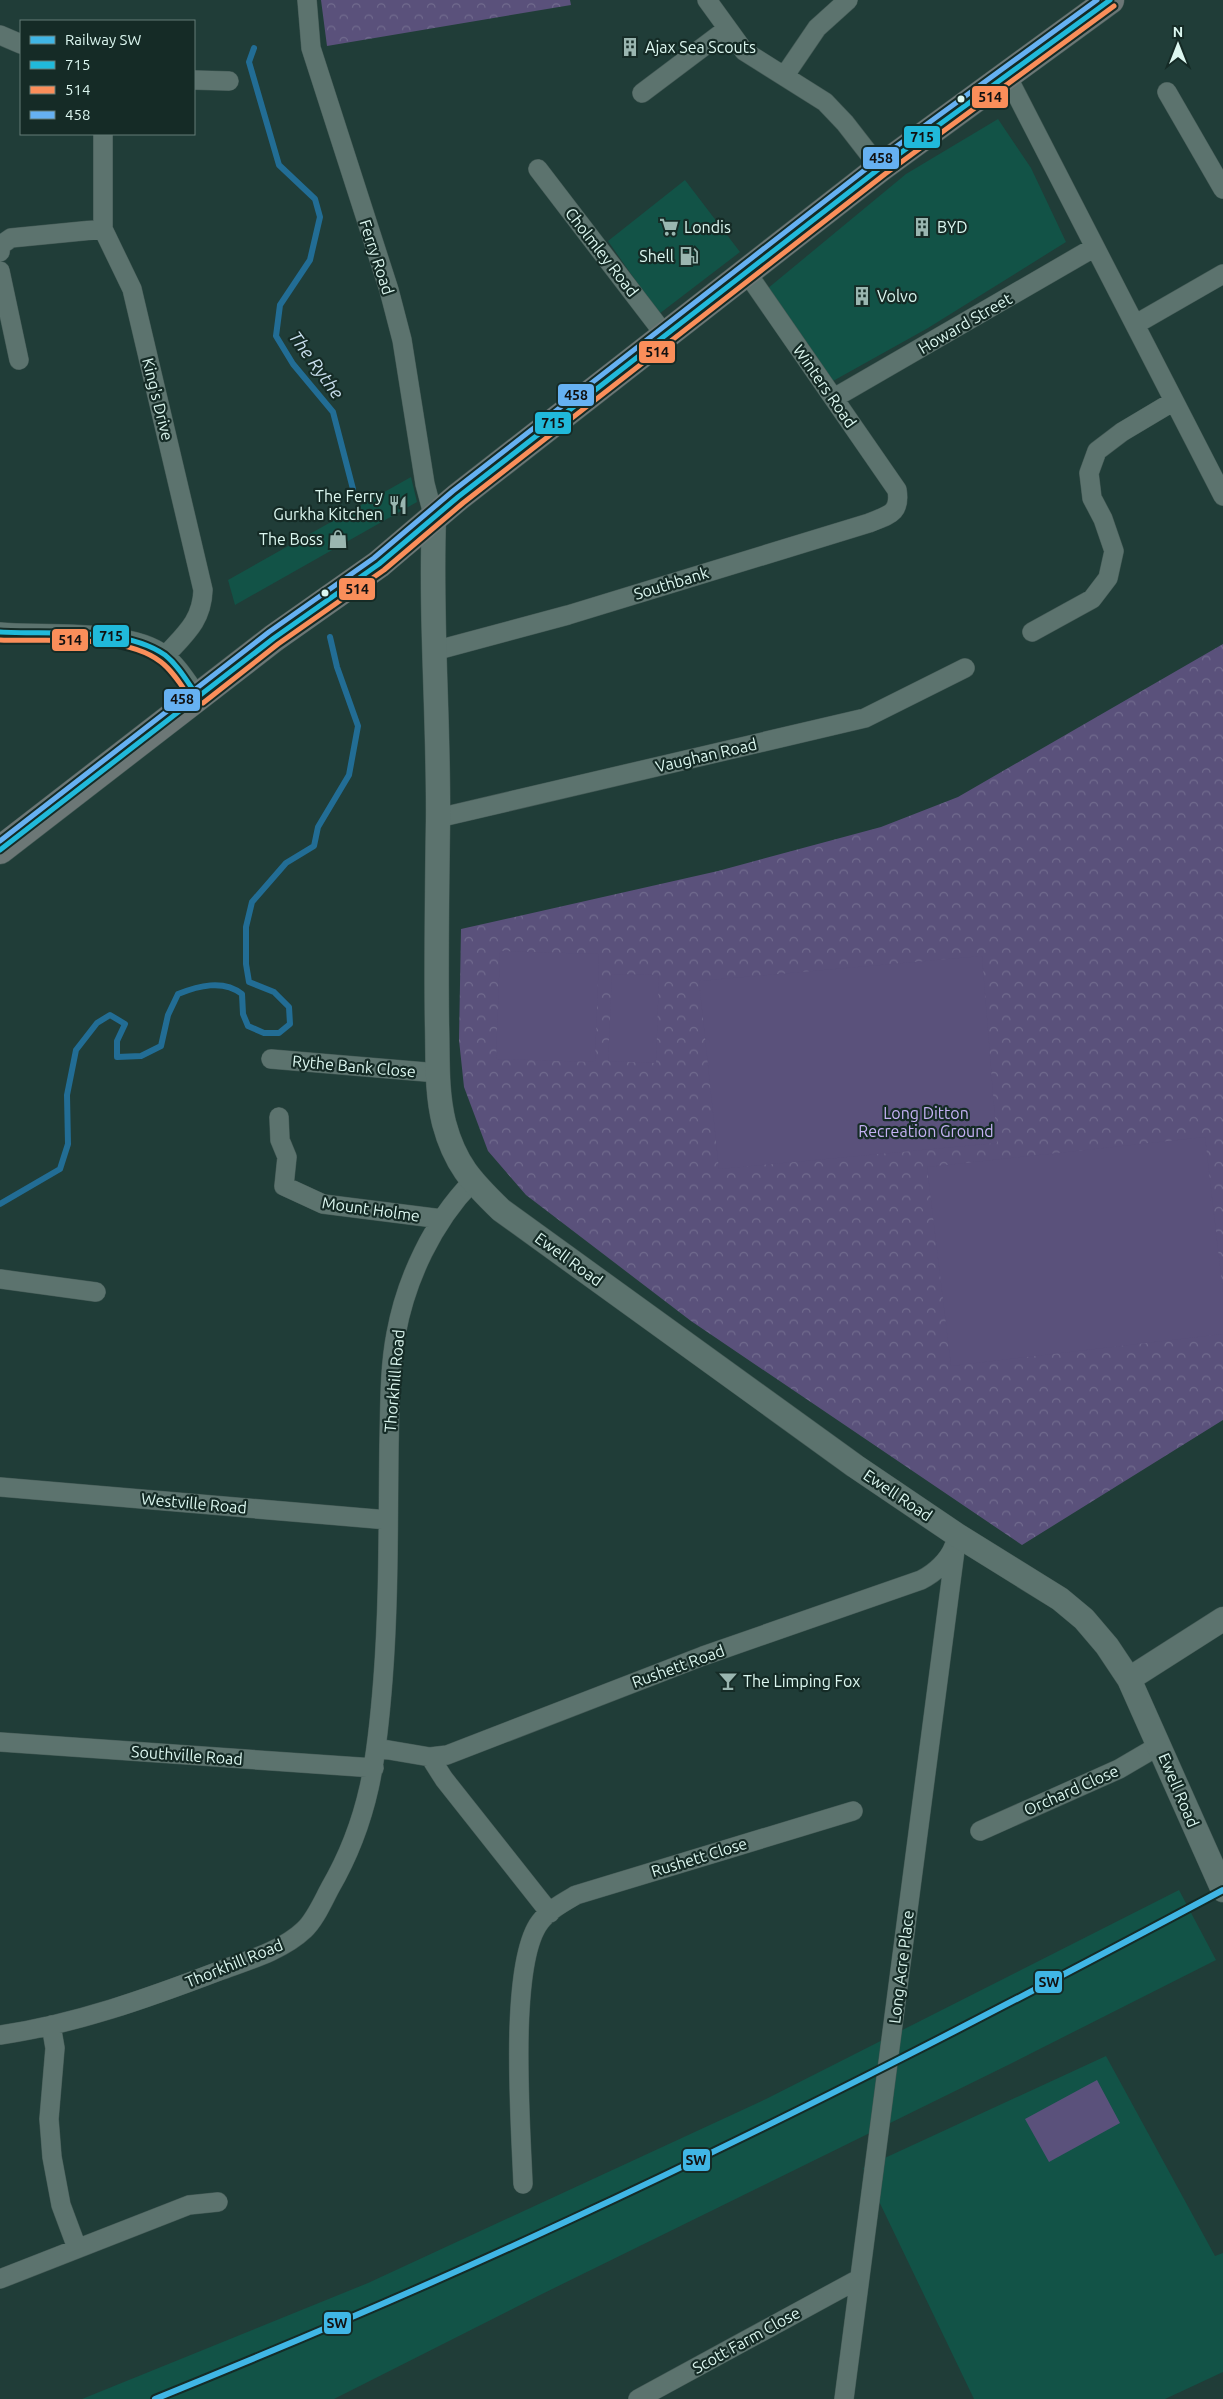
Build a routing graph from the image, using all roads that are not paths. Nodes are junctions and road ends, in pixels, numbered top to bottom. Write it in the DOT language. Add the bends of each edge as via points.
graph roads {
  1 [pos="307,0"];
  2 [pos="707,0"];
  3 [pos="848,0"];
  4 [pos="1110,0"];
  5 [pos="727,29"];
  6 [pos="0,35"];
  7 [pos="20,44"];
  8 [pos="1006,74"];
  9 [pos="785,76"];
  10 [pos="195,80"];
  11 [pos="229,81"];
  12 [pos="1167,92"];
  13 [pos="642,93"];
  14 [pos="103,135"];
  15 [pos="880,168"];
  16 [pos="538,169"];
  17 [pos="1223,189"];
  18 [pos="103,229"];
  19 [pos="4,238"];
  20 [pos="1095,248"];
  21 [pos="0,271"];
  22 [pos="747,273"];
  23 [pos="1223,274"];
  24 [pos="1136,324"];
  25 [pos="665,335"];
  26 [pos="19,360"];
  27 [pos="834,398"];
  28 [pos="1174,401"];
  29 [pos="1223,496"];
  30 [pos="899,501"];
  31 [pos="434,518"];
  32 [pos="0,632"];
  33 [pos="1032,632"];
  34 [pos="434,650"];
  35 [pos="165,656"];
  36 [pos="965,668"];
  37 [pos="198,697"];
  38 [pos="438,818"];
  39 [pos="0,850"];
  40 [pos="271,1059"];
  41 [pos="438,1073"];
  42 [pos="279,1117"];
  43 [pos="472,1182"];
  44 [pos="442,1219"];
  45 [pos="0,1279"];
  46 [pos="96,1292"];
  47 [pos="0,1487"];
  48 [pos="388,1520"];
  49 [pos="957,1535"];
  50 [pos="1223,1619"];
  51 [pos="1129,1679"];
  52 [pos="0,1742"];
  53 [pos="1160,1746"];
  54 [pos="377,1748"];
  55 [pos="430,1757"];
  56 [pos="374,1768"];
  57 [pos="853,1811"];
  58 [pos="980,1831"];
  59 [pos="1223,1890"];
  60 [pos="550,1913"];
  61 [pos="51,2025"];
  62 [pos="0,2035"];
  63 [pos="523,2184"];
  64 [pos="218,2202"];
  65 [pos="77,2248"];
  66 [pos="0,2279"];
  67 [pos="855,2281"];
  68 [pos="638,2399"];
  69 [pos="844,2399"];
  1 -- 31 [label="street, Ferry Road" via="310,48 389,290 402,340 425,484"];
  2 -- 5 [label="street"];
  3 -- 9 [label="street" via="818,28"];
  4 -- 8 [label="main road"];
  5 -- 9 [label="street" via="744,51"];
  5 -- 13 [label="street"];
  6 -- 7 [label="street"];
  8 -- 15 [label="main road"];
  8 -- 20 [label="street"];
  9 -- 15 [label="street" via="825,102 845,122"];
  10 -- 11 [label="street"];
  12 -- 17 [label="street"];
  14 -- 18 [label="street, King's Drive"];
  15 -- 22 [label="main road"];
  16 -- 25 [label="street, Cholmley Road"];
  18 -- 19 [label="street"];
  18 -- 35 [label="street, King's Drive" via="132,289 203,590 203,606 196,621"];
  20 -- 24 [label="street"];
  20 -- 27 [label="street, Howard Street"];
  21 -- 26 [label="street"];
  22 -- 25 [label="main road"];
  22 -- 27 [label="street, Winters Road"];
  23 -- 24 [label="street"];
  24 -- 28 [label="street"];
  25 -- 31 [label="main road"];
  27 -- 30 [label="street, Winters Road" via="897,490"];
  28 -- 29 [label="street"];
  28 -- 33 [label="street" via="1122,432 1098,451 1089,473 1092,498 1114,550 1108,578 1092,599"];
  30 -- 34 [label="street, Southbank" via="896,510 869,523 568,615"];
  31 -- 34 [label="street"];
  31 -- 37 [label="main road" via="379,564 274,638"];
  32 -- 35 [label="street" via="138,641"];
  34 -- 38 [label="street"];
  35 -- 37 [label="street"];
  36 -- 38 [label="street, Vaughan Road" via="865,718"];
  37 -- 39 [label="main road"];
  38 -- 41 [label="street" via="435,944"];
  40 -- 41 [label="street, Rythe Bank Close"];
  41 -- 43 [label="street" via="439,1099 451,1145"];
  42 -- 44 [label="street, Mount Holme" via="280,1140 288,1157 284,1186 323,1204"];
  43 -- 44 [label="street, Thorkhill Road"];
  43 -- 49 [label="street, Ewell Road" via="501,1210 855,1466"];
  44 -- 48 [label="street, Thorkhill Road" via="408,1287 396,1334 390,1390"];
  45 -- 46 [label="street"];
  47 -- 48 [label="street, Westville Road"];
  48 -- 54 [label="street, Thorkhill Road" via="388,1615"];
  49 -- 51 [label="street, Ewell Road" via="1060,1599 1084,1618"];
  49 -- 55 [label="street, Rushett Road" via="952,1551 932,1574 922,1580 703,1656 447,1755"];
  49 -- 69 [label="street, Long Acre Place"];
  50 -- 51 [label="street"];
  51 -- 53 [label="street, Ewell Road"];
  52 -- 56 [label="street, Southville Road"];
  53 -- 58 [label="street, Orchard Close" via="1119,1769"];
  53 -- 59 [label="street, Ewell Road"];
  54 -- 55 [label="street, Rushett Road"];
  54 -- 56 [label="street, Thorkhill Road"];
  55 -- 60 [label="street"];
  56 -- 61 [label="street, Thorkhill Road" via="352,1845 305,1930 247,1960 159,1994"];
  57 -- 60 [label="street, Rushett Close" via="576,1895"];
  60 -- 63 [label="street, Rushett Close" via="540,1922 530,1941 520,1988"];
  61 -- 62 [label="street, Thorkhill Road"];
  61 -- 65 [label="street" via="55,2048 49,2119 52,2157 61,2205"];
  64 -- 65 [label="street" via="189,2205"];
  65 -- 66 [label="street"];
  67 -- 68 [label="street, Scott Farm Close"];
}
